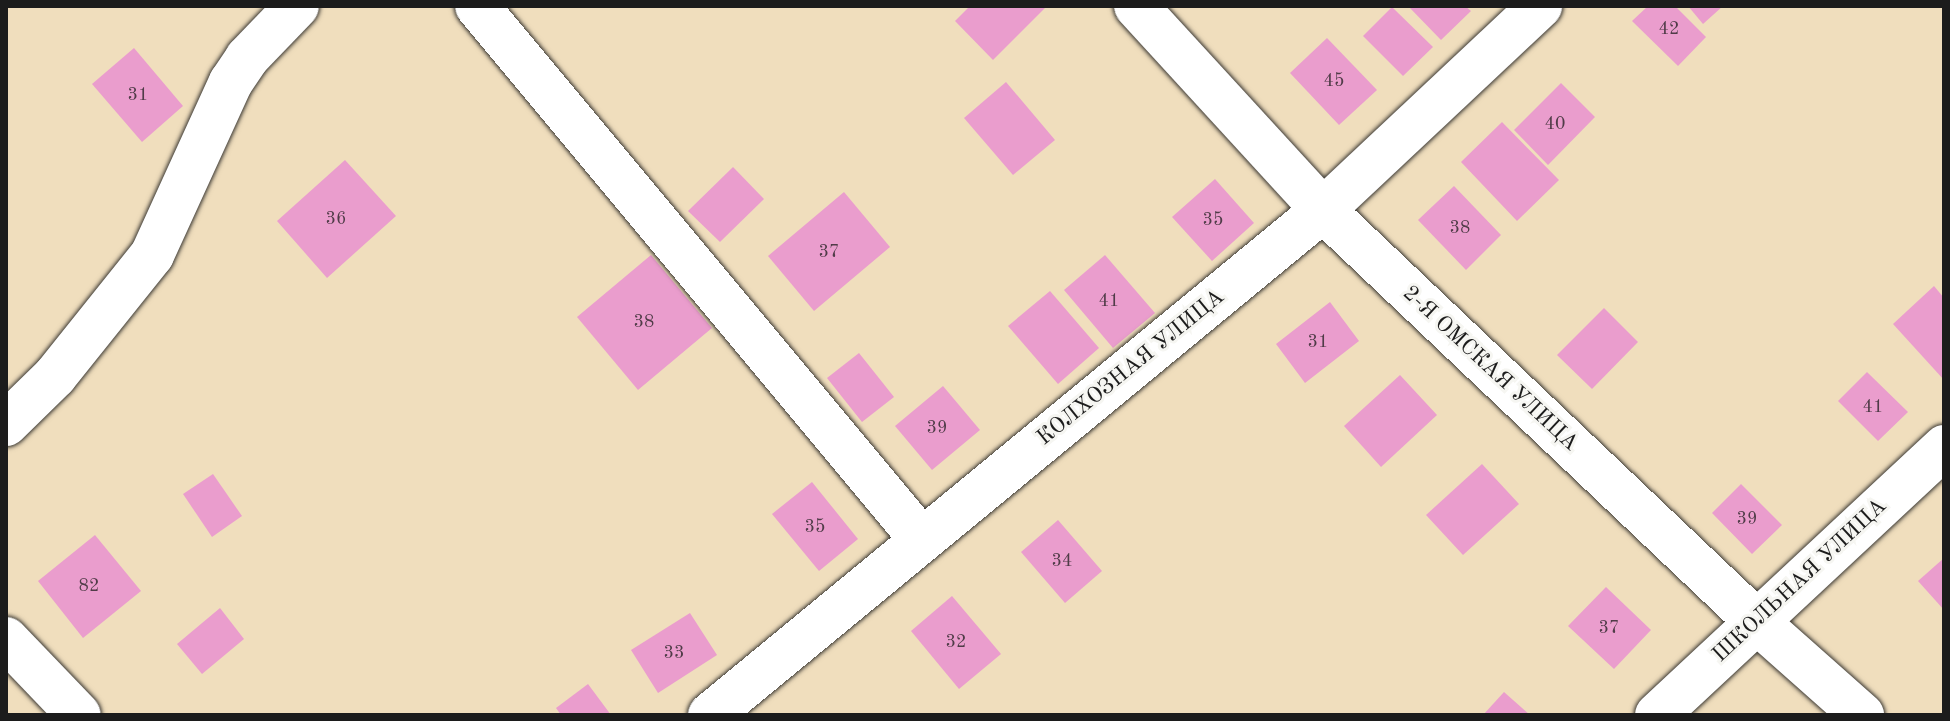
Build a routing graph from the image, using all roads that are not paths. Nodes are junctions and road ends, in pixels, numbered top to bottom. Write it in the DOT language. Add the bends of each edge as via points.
graph roads {
  1 [pos="297,6"];
  2 [pos="477,6"];
  3 [pos="1136,6"];
  4 [pos="1540,6"];
  5 [pos="1323,210"];
  6 [pos="6,424"];
  7 [pos="1944,447"];
  8 [pos="922,540"];
  9 [pos="1756,621"];
  10 [pos="6,639"];
  11 [pos="79,715"];
  12 [pos="710,715"];
  13 [pos="1657,715"];
  14 [pos="1862,715"];
  1 -- 6 [label="street" via="231,82 152,255 55,376"];
  2 -- 8 [label="street"];
  3 -- 5 [label="street, 2-Я ОМСКАЯ УЛИЦА"];
  4 -- 5 [label="street, КОЛХОЗНАЯ УЛИЦА"];
  5 -- 8 [label="street, КОЛХОЗНАЯ УЛИЦА"];
  5 -- 9 [label="street, 2-Я ОМСКАЯ УЛИЦА"];
  7 -- 9 [label="street, ШКОЛЬНАЯ УЛИЦА"];
  8 -- 12 [label="street, КОЛХОЗНАЯ УЛИЦА"];
  9 -- 13 [label="street, ШКОЛЬНАЯ УЛИЦА"];
  9 -- 14 [label="street, 2-Я ОМСКАЯ УЛИЦА"];
  10 -- 11 [label="street"];
}
